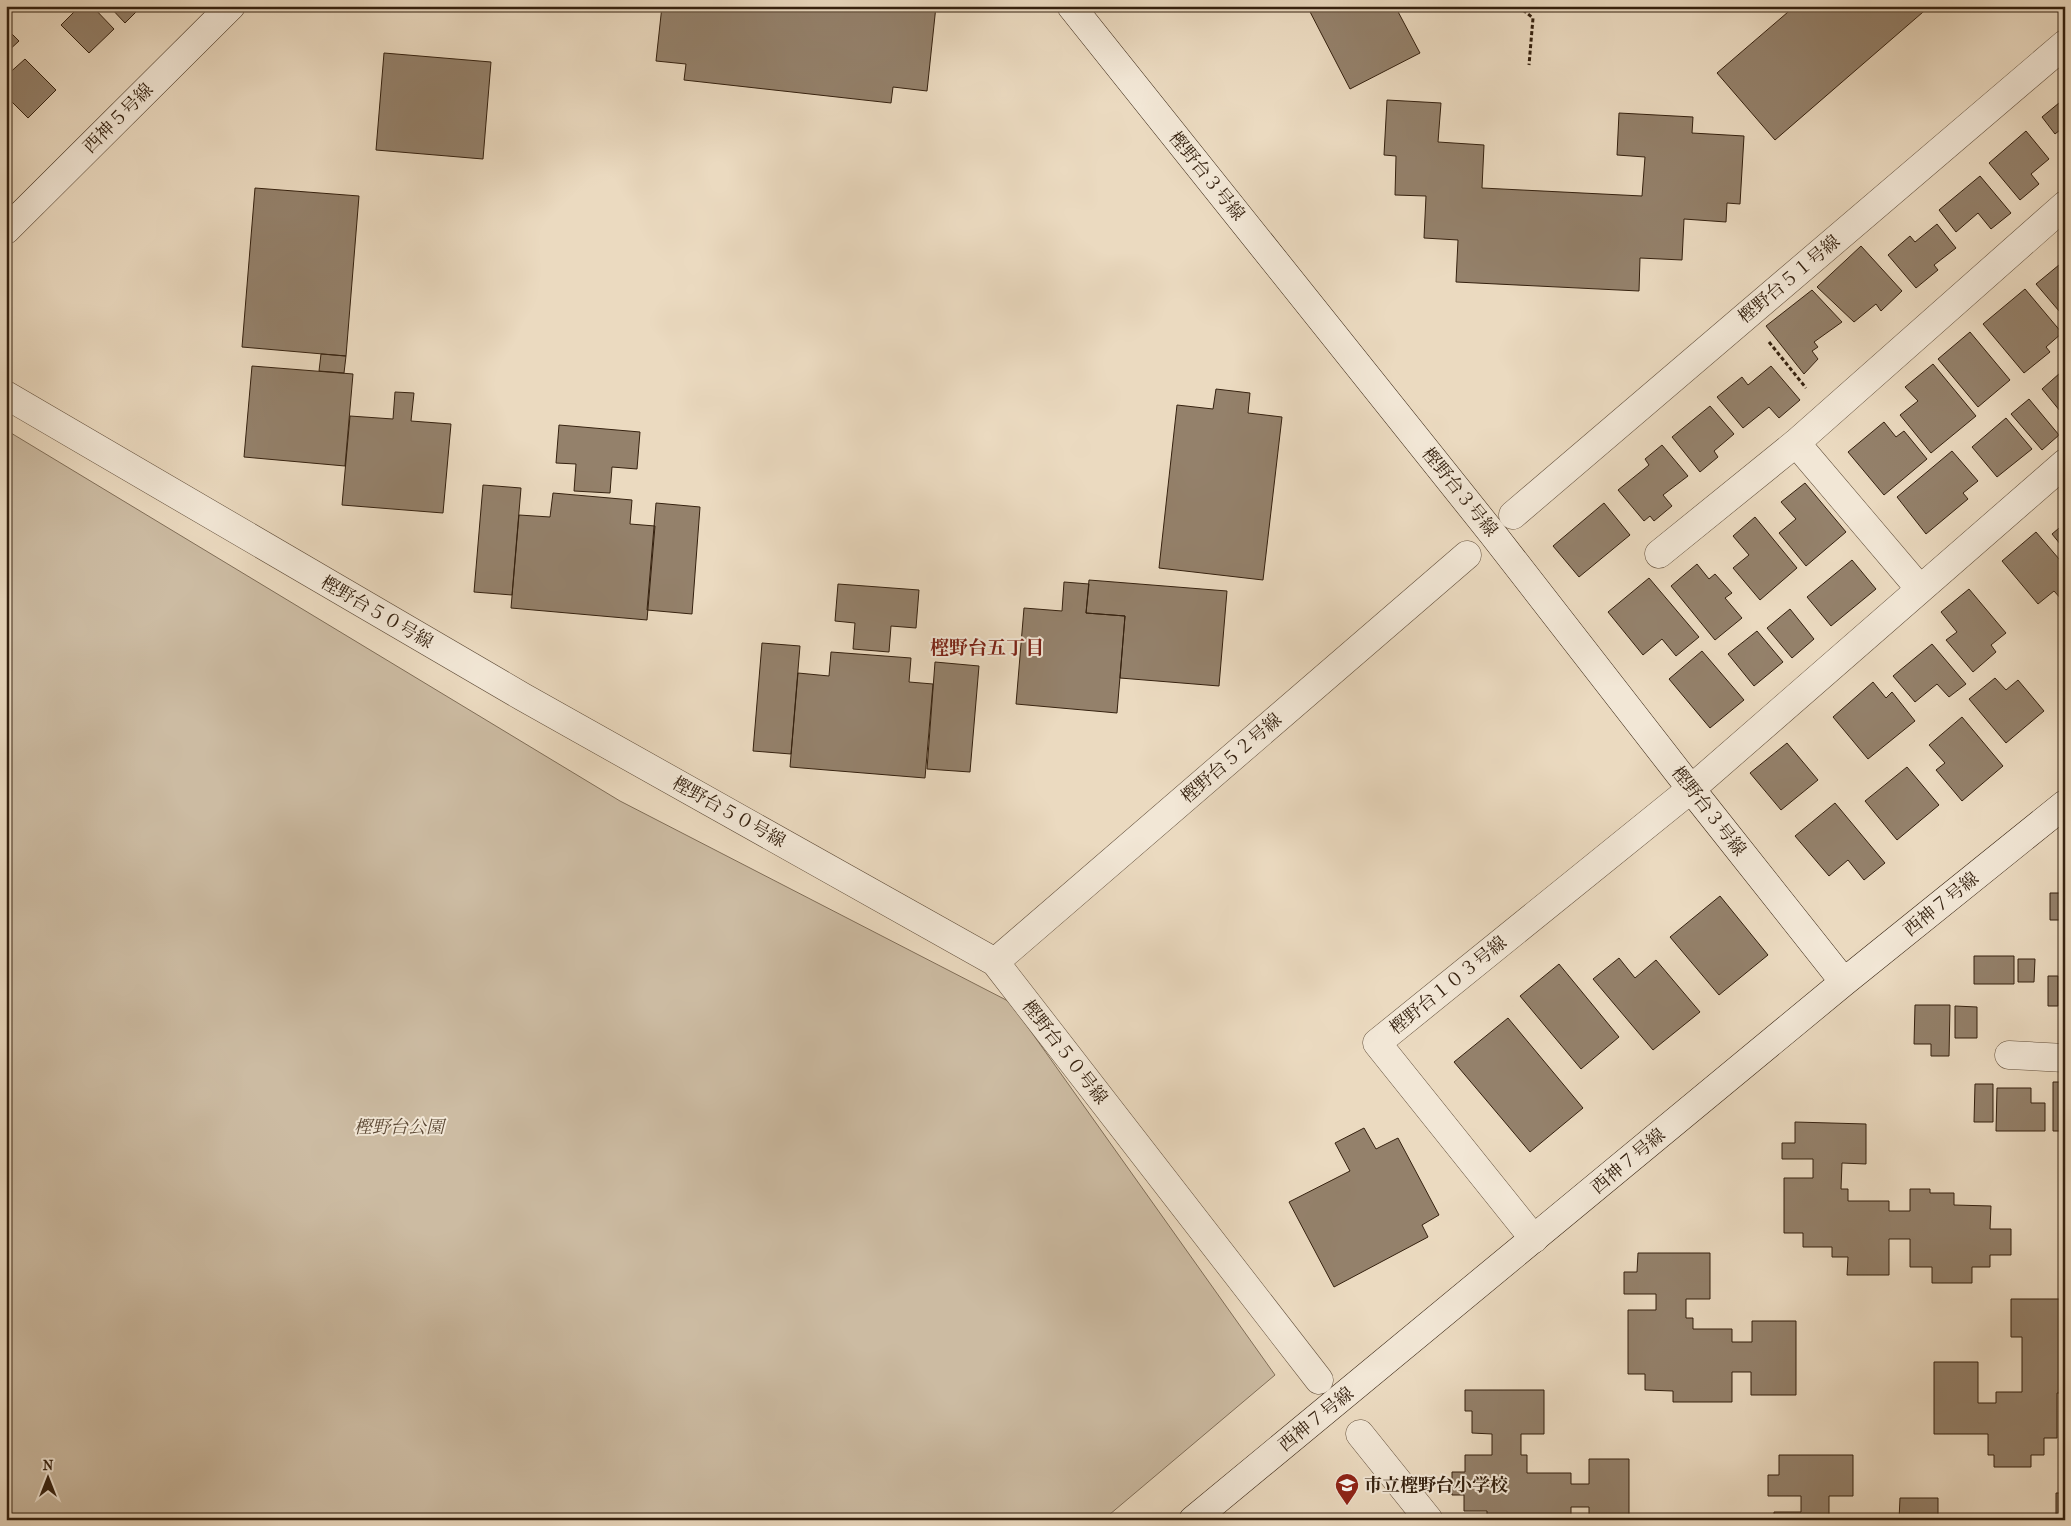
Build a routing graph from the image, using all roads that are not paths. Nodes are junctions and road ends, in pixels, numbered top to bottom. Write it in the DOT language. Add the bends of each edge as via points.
graph roads {
  1 [pos="231,6"];
  2 [pos="1072,6"];
  3 [pos="2065,44"];
  4 [pos="2065,205"];
  5 [pos="6,230"];
  6 [pos="6,395"];
  7 [pos="1796,443"];
  8 [pos="2065,463"];
  9 [pos="1513,515"];
  10 [pos="1659,554"];
  11 [pos="1467,555"];
  12 [pos="1920,589"];
  13 [pos="1691,789"];
  14 [pos="2065,804"];
  15 [pos="995,962"];
  16 [pos="1844,982"];
  17 [pos="2009,1055"];
  18 [pos="2065,1058"];
  19 [pos="1534,1239"];
  20 [pos="1319,1380"];
  21 [pos="1360,1434"];
  22 [pos="1193,1520"];
  23 [pos="1429,1520"];
  1 -- 5 [label="street, 西神５号線"];
  2 -- 13 [label="street, 樫野台３号線" via="1492,533"];
  3 -- 9 [label="street, 樫野台５１号線"];
  4 -- 7 [label="street"];
  6 -- 15 [label="street, 樫野台５０号線" via="523,697"];
  7 -- 10 [label="street"];
  7 -- 12 [label="street"];
  8 -- 12 [label="street"];
  11 -- 15 [label="street, 樫野台５２号線"];
  12 -- 13 [label="street"];
  13 -- 16 [label="street, 樫野台３号線"];
  13 -- 19 [label="street, 樫野台１０３号線" via="1376,1043"];
  14 -- 16 [label="street, 西神７号線"];
  15 -- 20 [label="street, 樫野台５０号線"];
  16 -- 19 [label="street, 西神７号線"];
  17 -- 18 [label="street"];
  19 -- 22 [label="street, 西神７号線"];
  21 -- 23 [label="street"];
}
